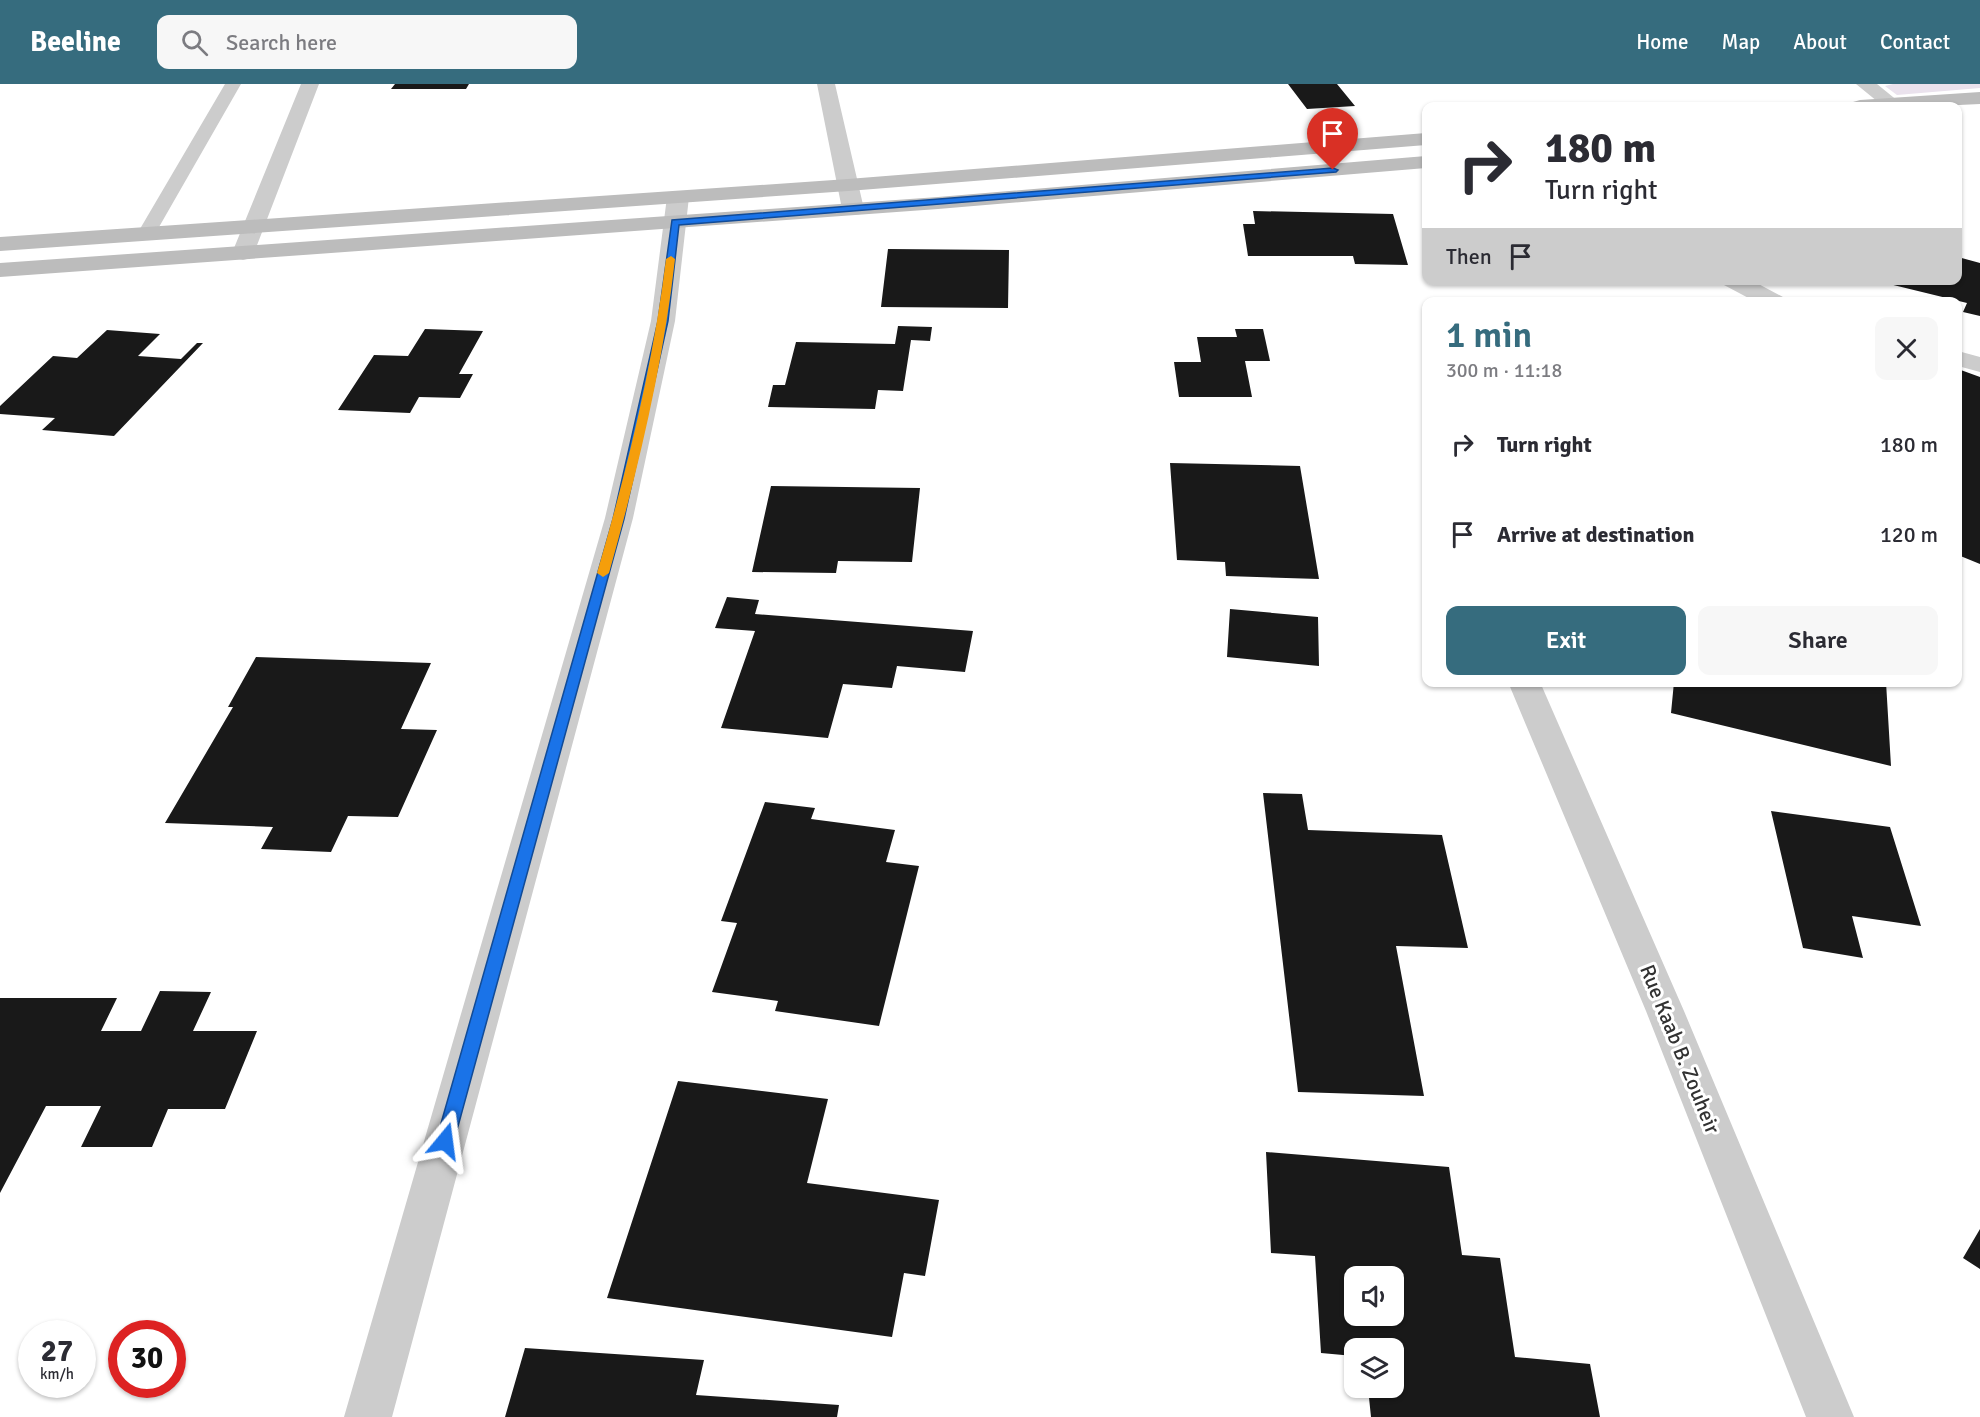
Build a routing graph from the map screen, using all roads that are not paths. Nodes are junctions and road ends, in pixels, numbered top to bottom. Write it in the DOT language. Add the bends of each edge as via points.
graph roads {
  1 [pos="233,84"];
  2 [pos="310,84"];
  3 [pos="826,84"];
  4 [pos="1865,84"];
  5 [pos="1980,98"];
  6 [pos="1889,102"];
  7 [pos="1930,102"];
  8 [pos="1980,116"];
  9 [pos="1962,118"];
  10 [pos="1422,139"];
  11 [pos="1422,162"];
  12 [pos="848,185"];
  13 [pos="853,209"];
  14 [pos="677,210"];
  15 [pos="254,226"];
  16 [pos="146,234"];
  17 [pos="0,244"];
  18 [pos="243,253"];
  19 [pos="0,270"];
  20 [pos="1742,285"];
  21 [pos="1765,297"];
  22 [pos="1962,358"];
  23 [pos="1980,364"];
  24 [pos="1526,687"];
  25 [pos="368,1417"];
  26 [pos="1830,1417"];
  1 -- 16 [label="lane"];
  2 -- 15 [label="street"];
  3 -- 12 [label="street"];
  4 -- 6 [label="street"];
  5 -- 7 [label="street"];
  8 -- 9 [label="street"];
  10 -- 12 [label="street"];
  11 -- 13 [label="street"];
  12 -- 13 [label="street"];
  12 -- 14 [label="street"];
  13 -- 14 [label="street"];
  14 -- 15 [label="street"];
  14 -- 18 [label="street"];
  14 -- 25 [label="street" via="663,321 619,519"];
  15 -- 16 [label="street"];
  15 -- 18 [label="street"];
  16 -- 17 [label="street"];
  18 -- 19 [label="street"];
  20 -- 21 [label="street"];
  22 -- 23 [label="street"];
  24 -- 26 [label="street, Rue Kaab B. Zouheir" via="1665,1011"];
}
